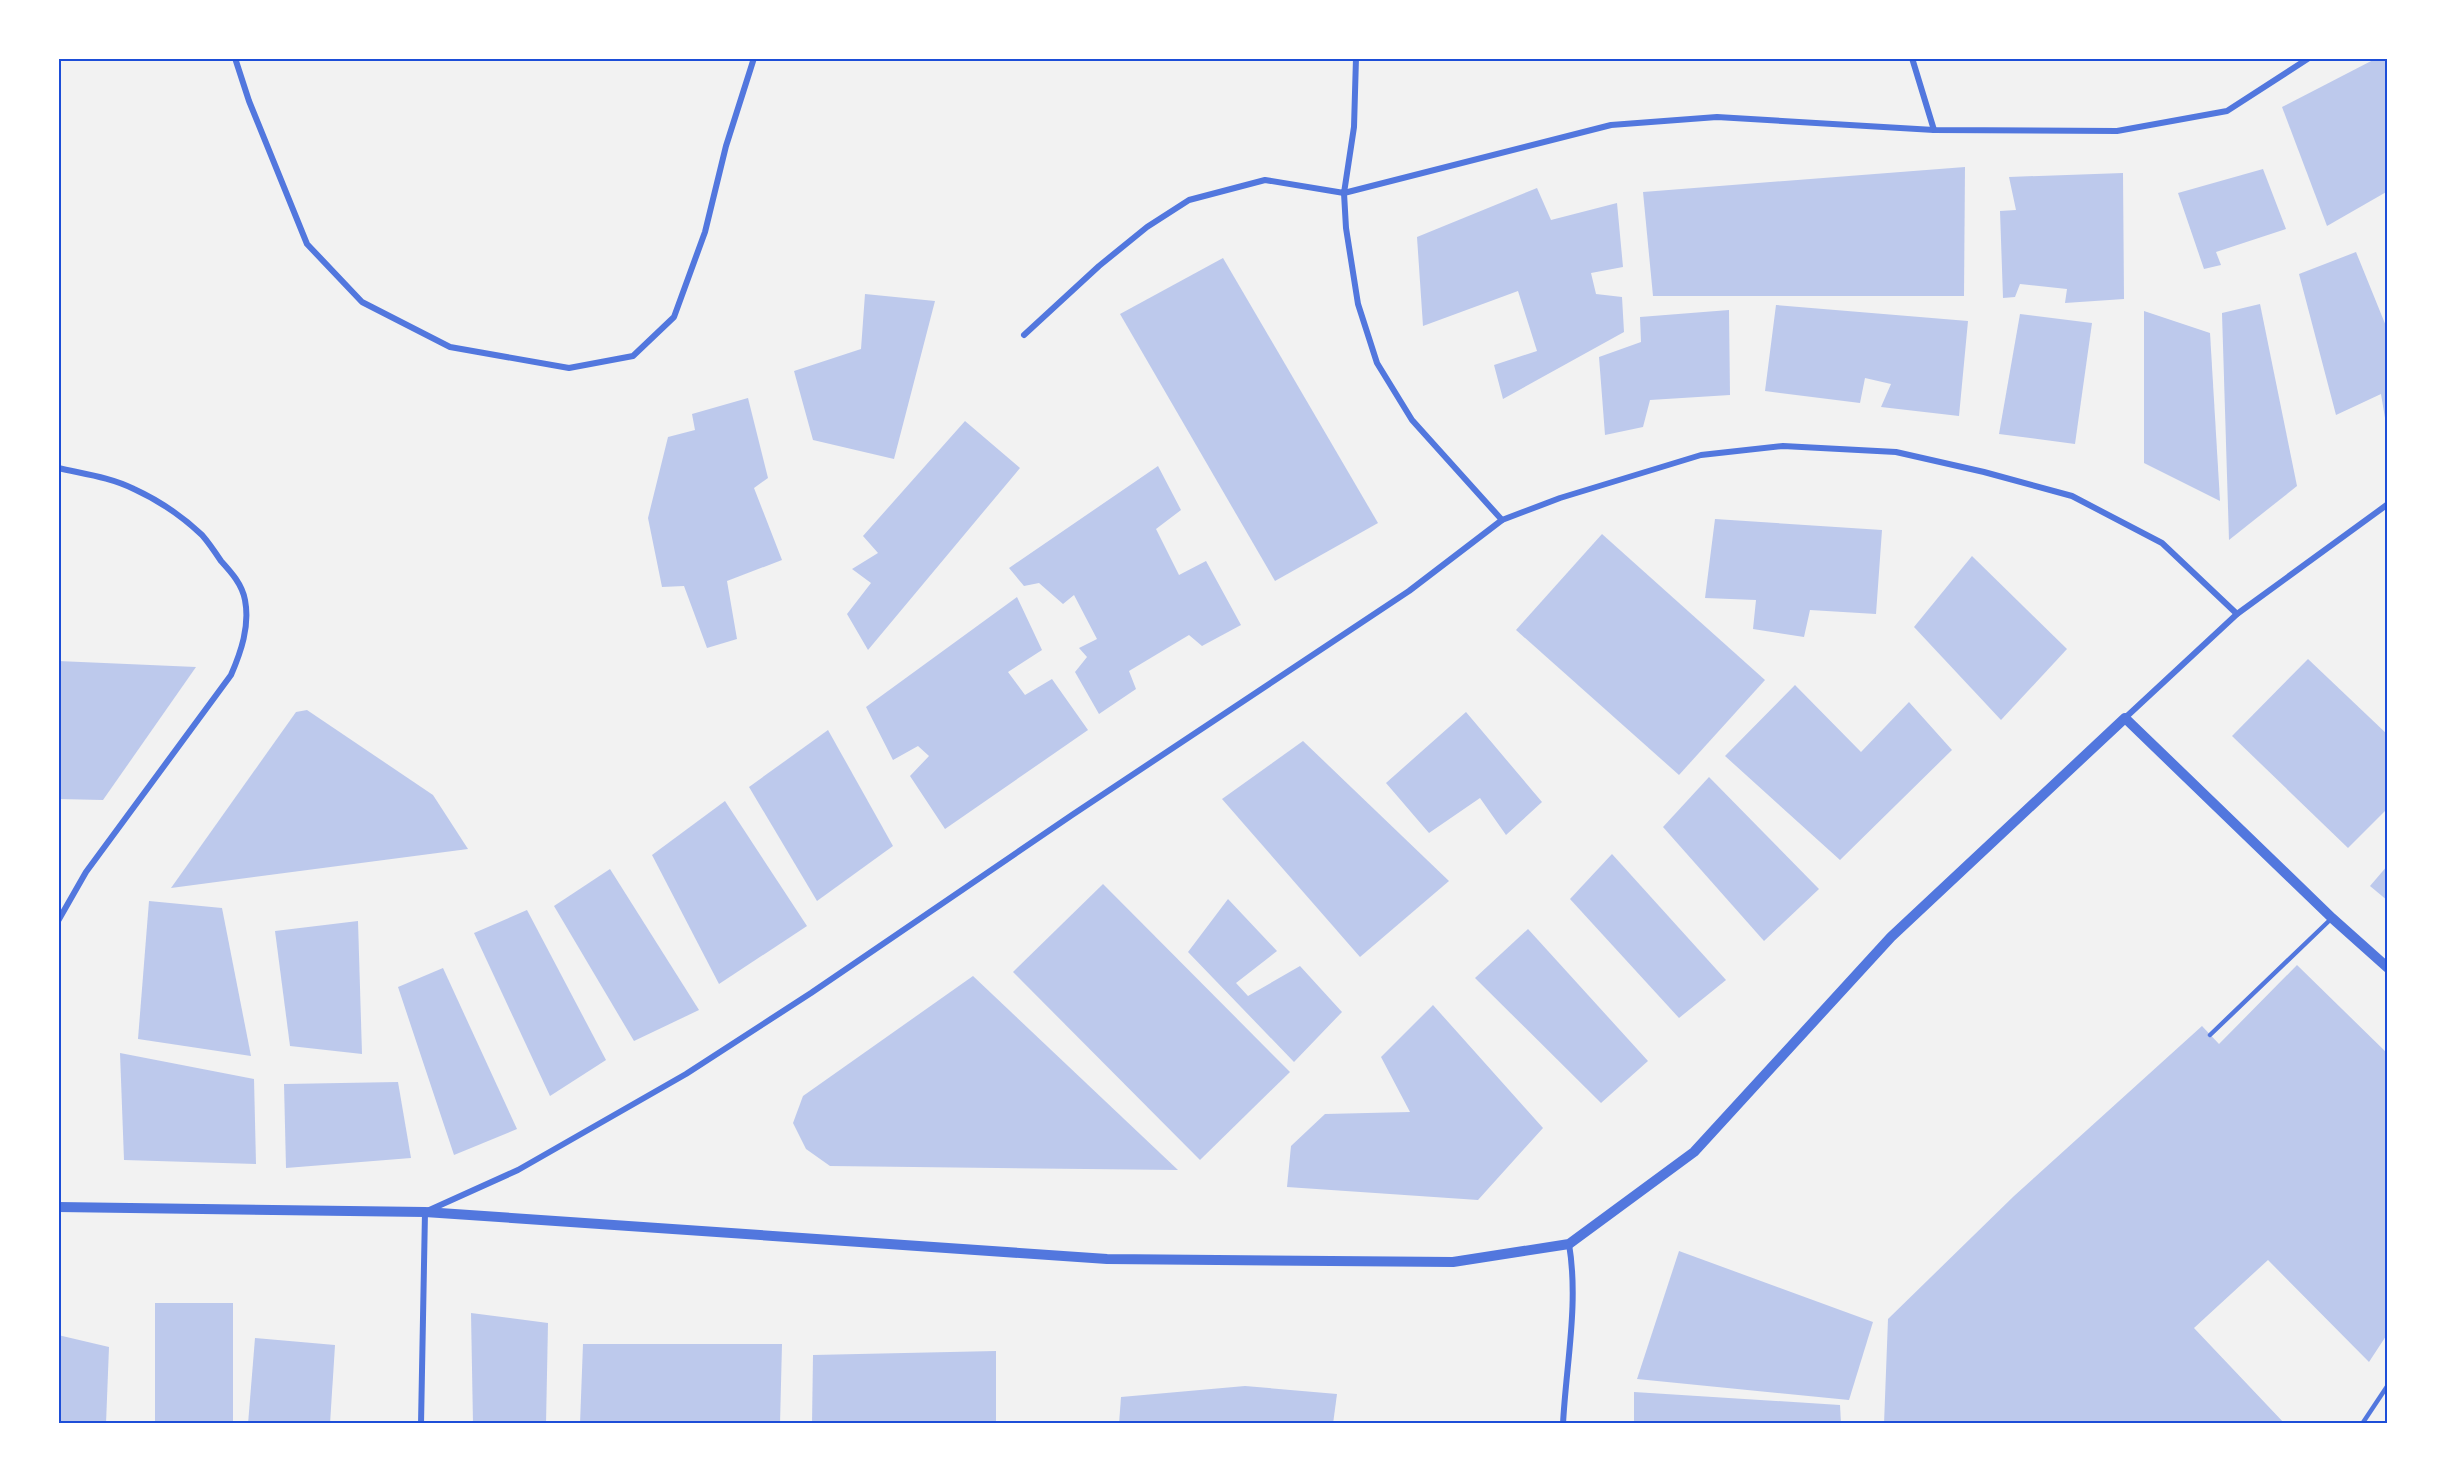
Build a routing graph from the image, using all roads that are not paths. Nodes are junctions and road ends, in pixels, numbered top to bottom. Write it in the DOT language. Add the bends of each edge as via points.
graph roads {
  1 [pos="235,58"];
  2 [pos="754,58"];
  3 [pos="1356,58"];
  4 [pos="1912,58"];
  5 [pos="2309,58"];
  6 [pos="1934,130"];
  7 [pos="1344,193"];
  8 [pos="1024,334"];
  9 [pos="58,468"];
  10 [pos="2388,504"];
  11 [pos="1502,520"];
  12 [pos="2237,614"];
  13 [pos="2125,718"];
  14 [pos="2332,918"];
  15 [pos="58,921"];
  16 [pos="2388,968"];
  17 [pos="2210,1035"];
  18 [pos="58,1207"];
  19 [pos="425,1212"];
  20 [pos="1569,1244"];
  21 [pos="2388,1385"];
  22 [pos="421,1424"];
  23 [pos="1563,1424"];
  24 [pos="2362,1424"];
  1 -- 2 [label="street" via="308,244 362,302 450,347 569,368 633,356 674,316 705,232 726,146"];
  3 -- 7 [label="street" via="1354,127"];
  4 -- 6 [label="street"];
  5 -- 6 [label="street" via="2227,111 2117,131"];
  6 -- 7 [label="street" via="1716,117 1611,125"];
  7 -- 8 [label="street" via="1265,180 1189,200 1147,227"];
  7 -- 11 [label="street" via="1358,304 1377,363 1412,420"];
  9 -- 15 [label="street" via="100,477 156,500 196,531 237,580 245,600 242,650 231,675 86,872"];
  10 -- 12 [label="street"];
  11 -- 12 [label="street" via="1701,455 1783,446 1896,452 2072,496 2162,543"];
  11 -- 19 [label="street" via="1409,591 686,1074 518,1170"];
  12 -- 13 [label="street"];
  13 -- 14 [label="street"];
  13 -- 20 [label="street" via="1891,937 1694,1152"];
  14 -- 16 [label="street"];
  14 -- 17 [label="lane"];
  18 -- 19 [label="street"];
  19 -- 20 [label="street" via="1107,1258 1454,1262"];
  19 -- 22 [label="street"];
  20 -- 23 [label="street" via="1572,1309"];
  21 -- 24 [label="lane"];
}
